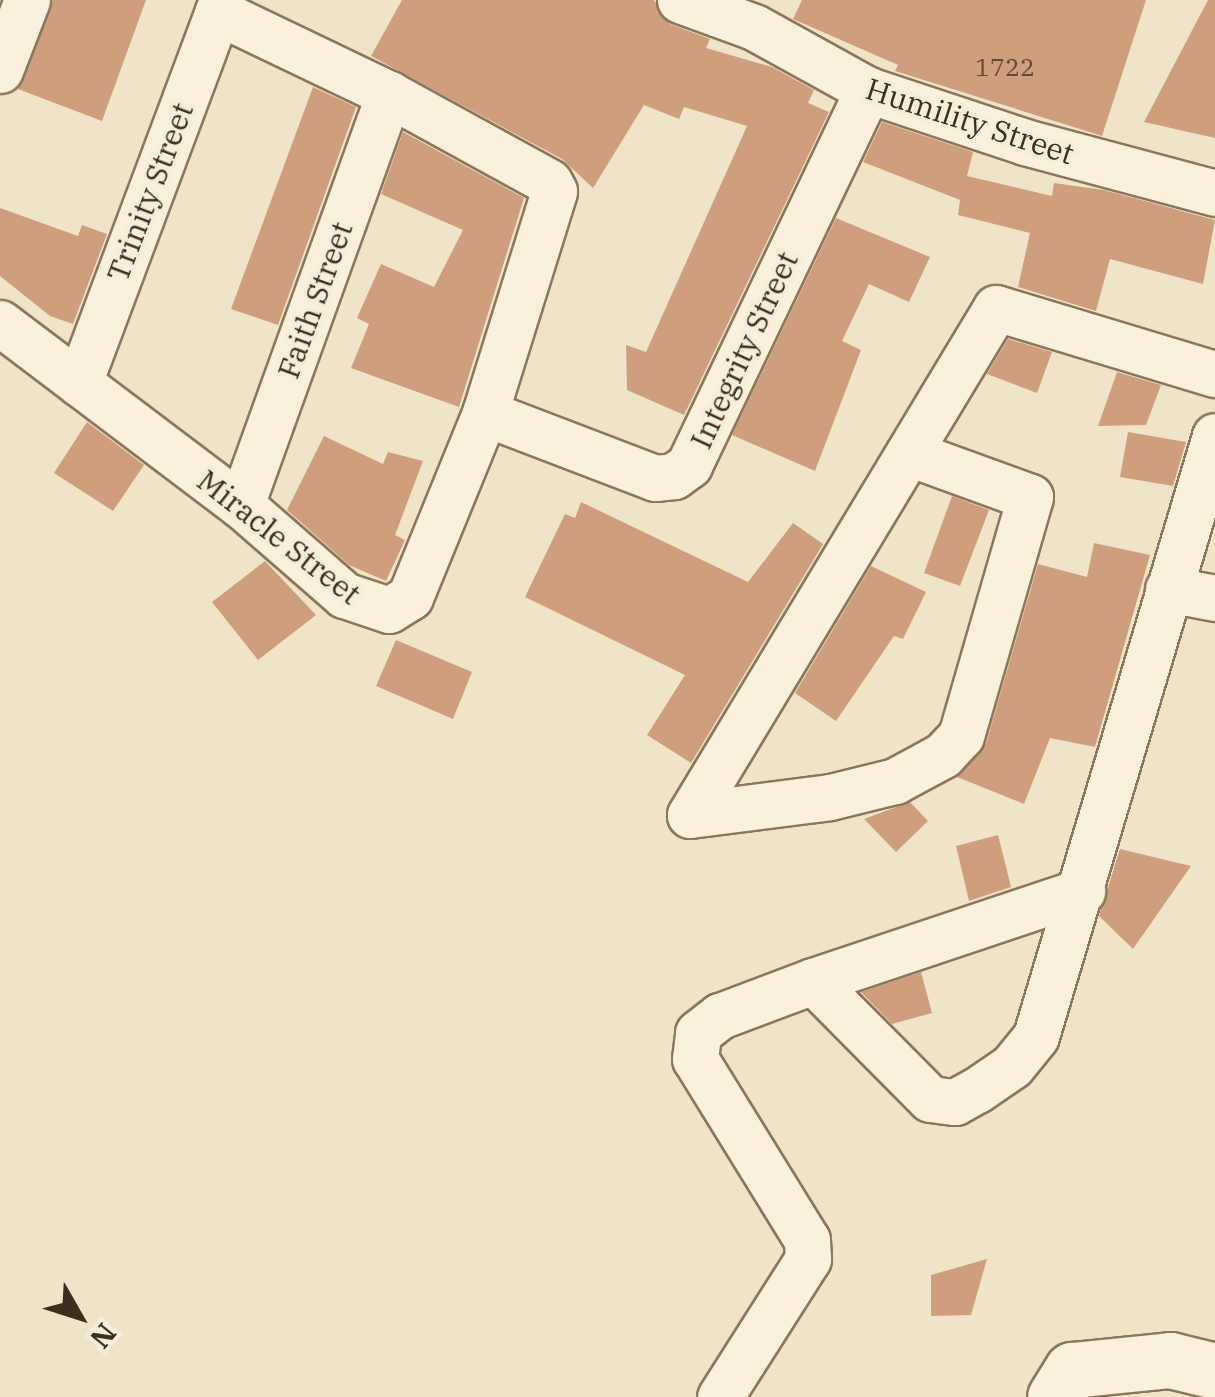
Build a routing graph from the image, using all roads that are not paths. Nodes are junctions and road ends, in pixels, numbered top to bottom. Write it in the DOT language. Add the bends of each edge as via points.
graph roads {
  1 [pos="26,0"];
  2 [pos="680,0"];
  3 [pos="220,6"];
  4 [pos="0,70"];
  5 [pos="868,90"];
  6 [pos="388,94"];
  7 [pos="1215,193"];
  8 [pos="0,323"];
  9 [pos="1215,374"];
  10 [pos="78,384"];
  11 [pos="485,413"];
  12 [pos="1215,436"];
  13 [pos="909,453"];
  14 [pos="241,505"];
  15 [pos="1168,589"];
  16 [pos="1215,598"];
  17 [pos="1082,890"];
  18 [pos="813,980"];
  19 [pos="1215,1371"];
  20 [pos="720,1397"];
  21 [pos="1054,1397"];
  1 -- 4 [label="street"];
  2 -- 5 [label="street, Humility Street" via="754,26"];
  3 -- 6 [label="street"];
  3 -- 10 [label="street, Trinity Street"];
  5 -- 7 [label="street, Humility Street" via="1025,142"];
  5 -- 11 [label="street, Integrity Street" via="689,465 655,478"];
  6 -- 11 [label="street, Miracle Street" via="554,191"];
  6 -- 14 [label="street, Faith Street"];
  8 -- 10 [label="street, Miracle Street"];
  9 -- 13 [label="street" via="996,308"];
  10 -- 14 [label="street, Miracle Street"];
  11 -- 14 [label="street, Miracle Street" via="424,571 410,597 389,610 365,607 344,594"];
  12 -- 15 [label="street"];
  13 -- 13 [label="street" via="1030,497 961,736 943,755 895,781 690,815"];
  15 -- 16 [label="street"];
  15 -- 17 [label="street"];
  17 -- 18 [label="street"];
  17 -- 18 [label="street" via="1036,1036 1012,1066 956,1102 930,1099"];
  18 -- 20 [label="street" via="720,1016 698,1033 695,1060 807,1240 808,1259"];
  19 -- 21 [label="street" via="1170,1360 1072,1370"];
}
